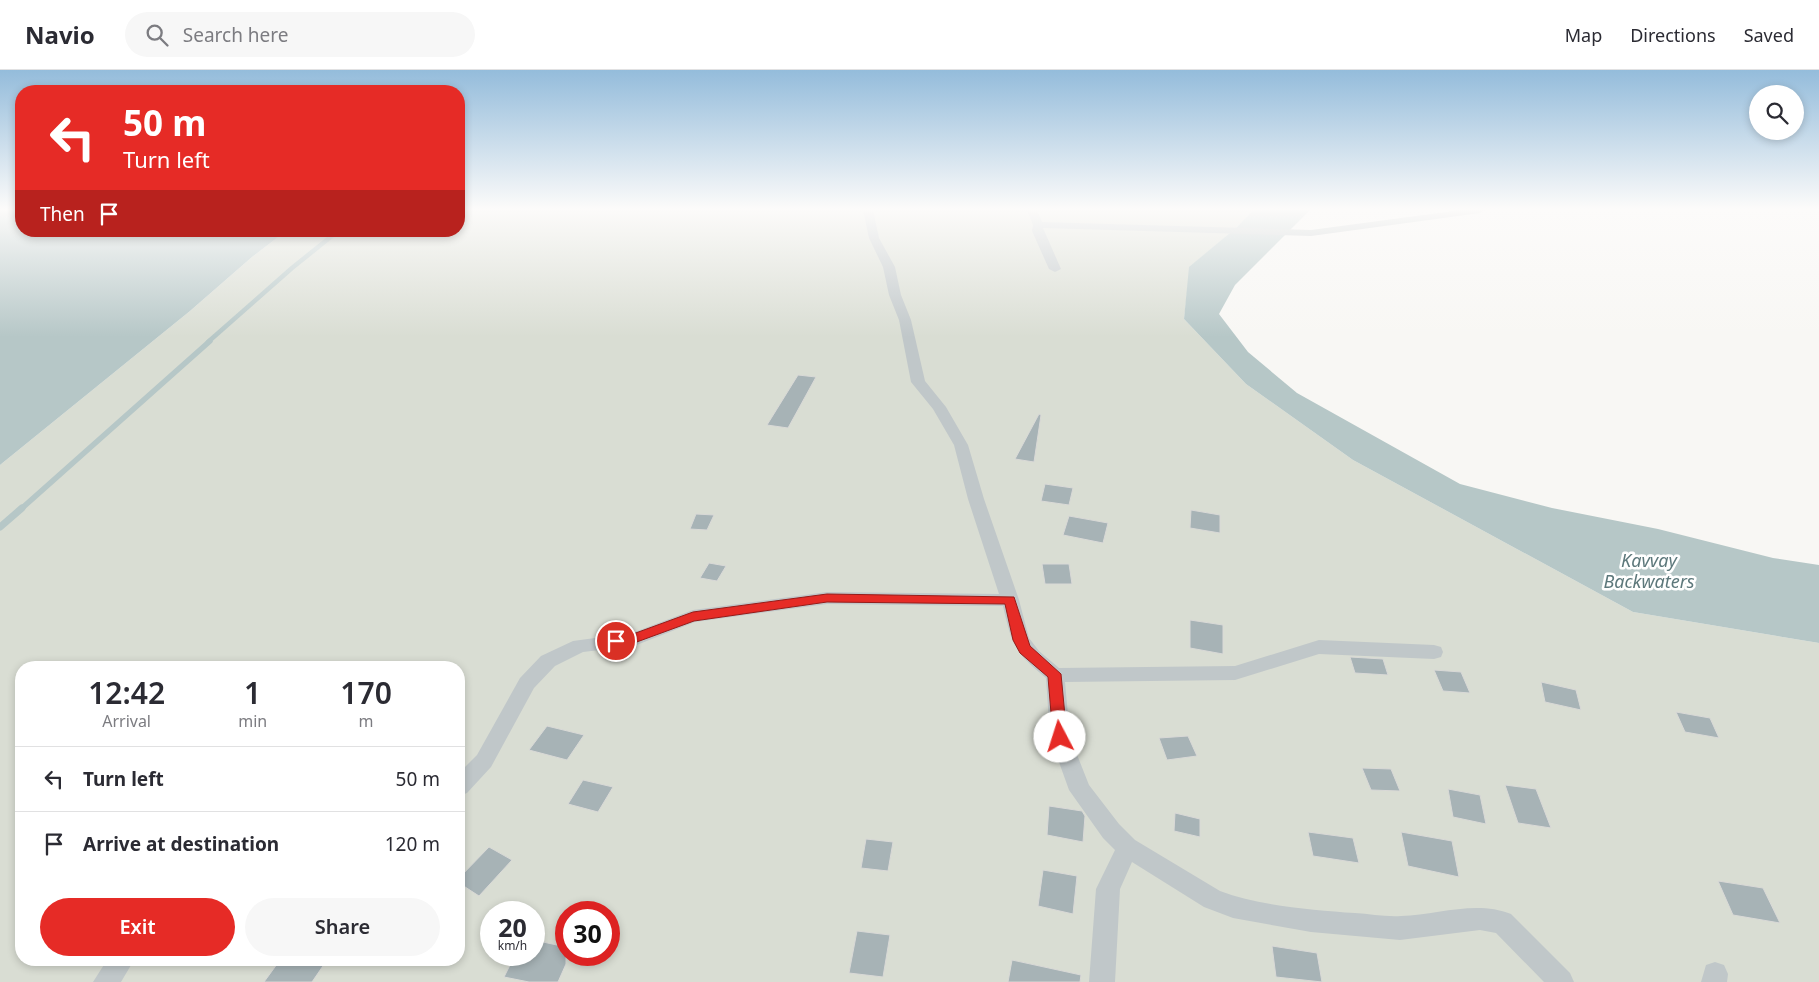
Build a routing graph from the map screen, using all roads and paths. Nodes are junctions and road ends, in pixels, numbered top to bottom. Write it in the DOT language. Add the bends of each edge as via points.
graph roads {
  1 [pos="881,253"];
  2 [pos="1047,253"];
  3 [pos="1055,269"];
  4 [pos="1010,600"];
  5 [pos="1434,652"];
  6 [pos="1055,674"];
  7 [pos="465,781"];
  8 [pos="1127,847"];
  9 [pos="118,966"];
  10 [pos="106,982"];
  11 [pos="1102,982"];
  12 [pos="1560,982"];
  1 -- 4 [label="street" via="905,320 918,382 939,407 961,444"];
  2 -- 3 [label="street"];
  4 -- 6 [label="street" via="1025,649"];
  4 -- 7 [label="street" via="827,598 693,616 634,639 580,646 548,661 527,683 484,761"];
  5 -- 6 [label="street" via="1319,647 1234,673"];
  6 -- 8 [label="street" via="1060,737 1080,790 1110,831"];
  8 -- 11 [label="street" via="1108,889"];
  8 -- 12 [label="street" via="1212,899 1234,907 1311,921 1400,928 1480,919 1502,922"];
  9 -- 10 [label="street"];
}
